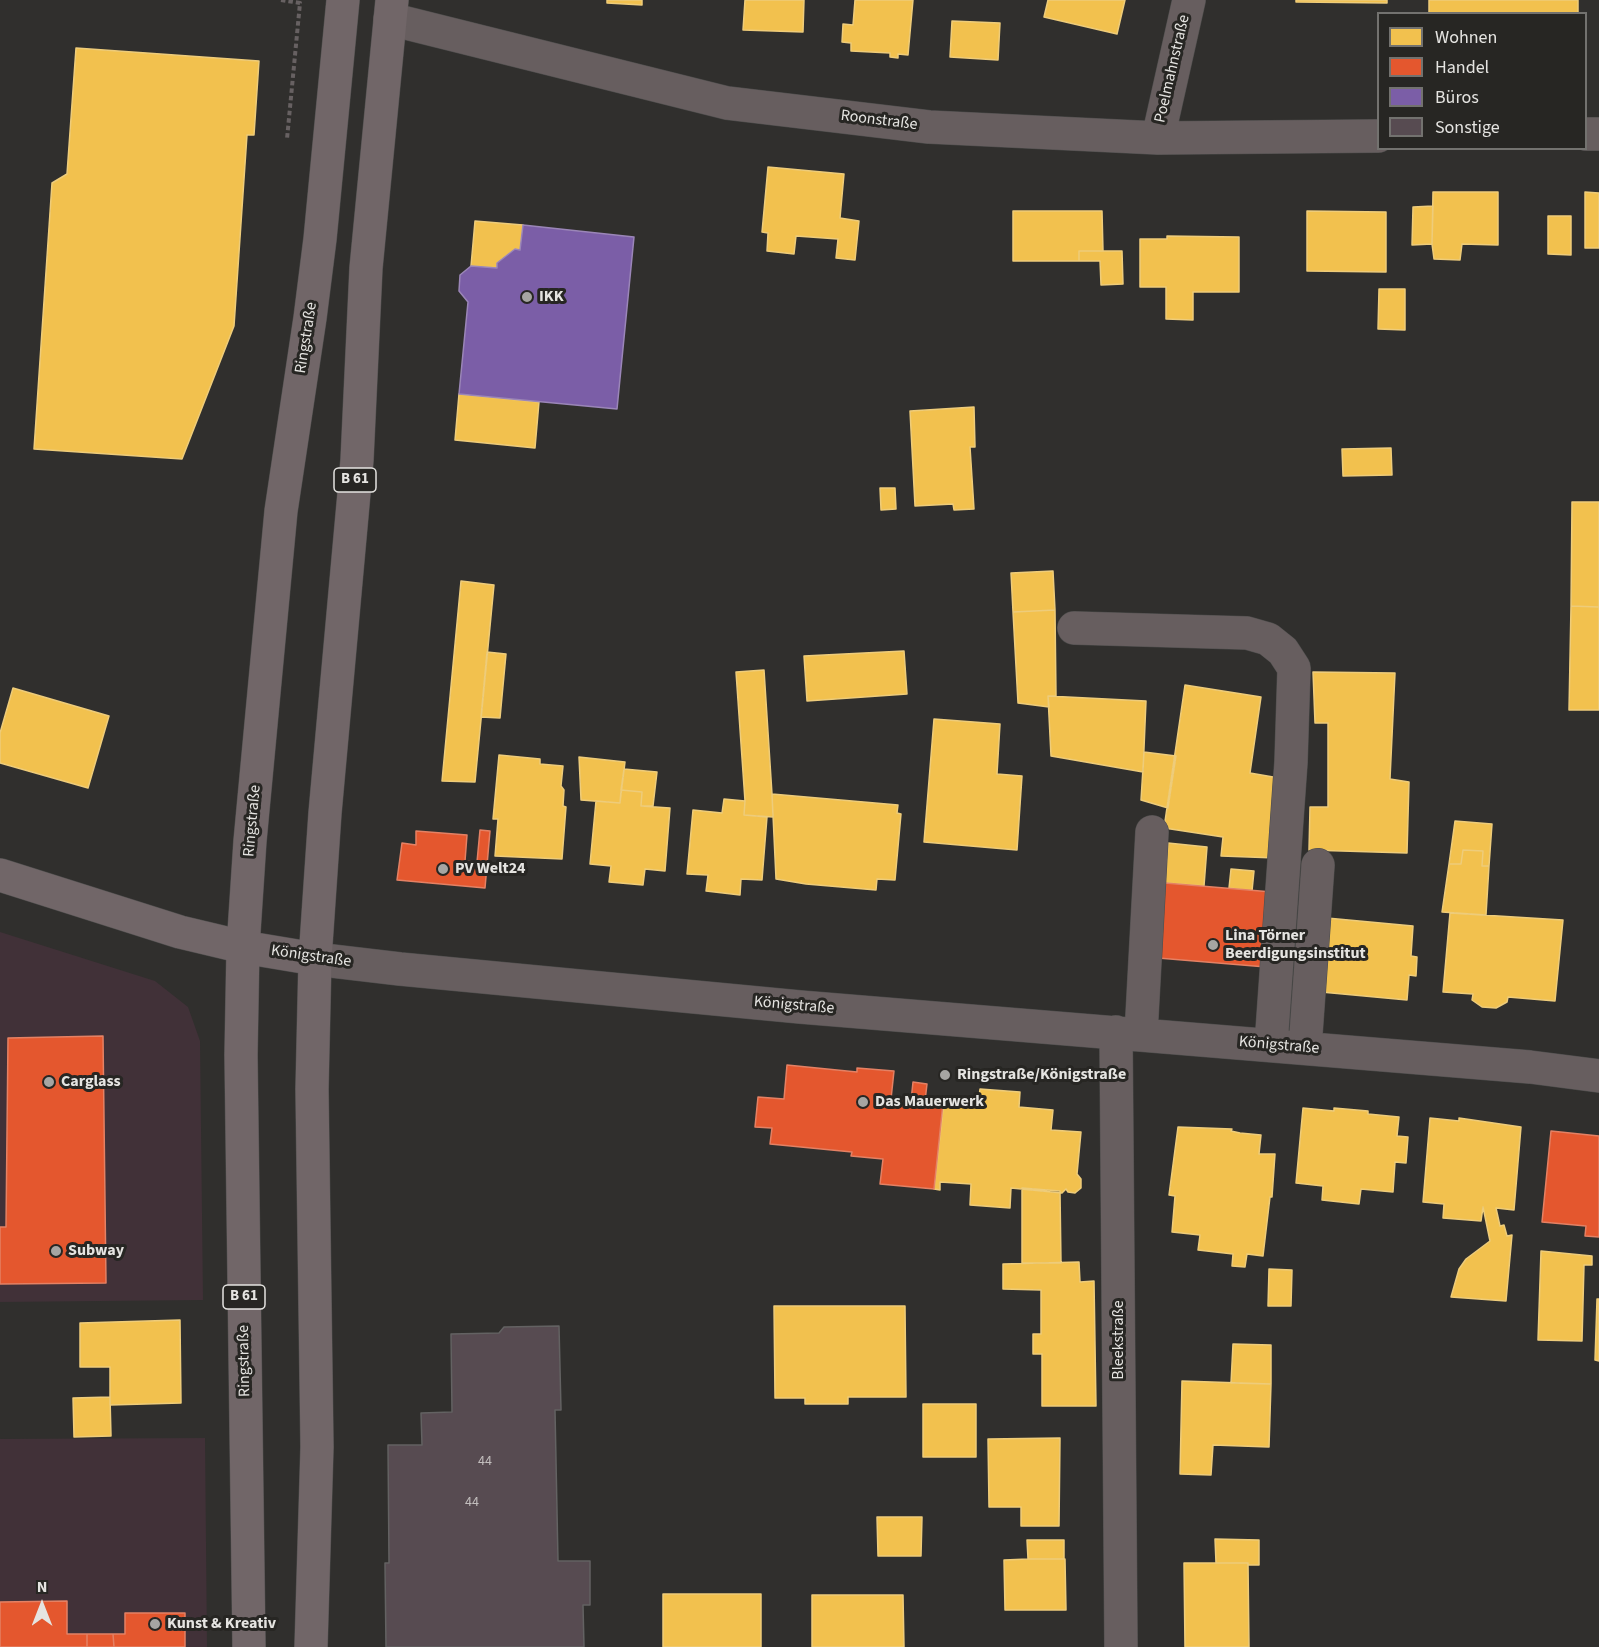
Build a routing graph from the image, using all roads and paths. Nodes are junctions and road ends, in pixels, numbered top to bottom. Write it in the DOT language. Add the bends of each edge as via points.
graph roads {
  1 [pos="343,0"];
  2 [pos="1189,0"];
  3 [pos="391,9"];
  4 [pos="1377,136"];
  5 [pos="1158,138"];
  6 [pos="1074,628"];
  7 [pos="1152,832"];
  8 [pos="1318,865"];
  9 [pos="0,875"];
  10 [pos="243,947"];
  11 [pos="315,959"];
  12 [pos="1129,1033"];
  13 [pos="1271,1045"];
  14 [pos="1305,1048"];
  15 [pos="1599,1076"];
  16 [pos="249,1647"];
  17 [pos="311,1647"];
  18 [pos="1121,1647"];
  1 -- 10 [label="main road, Ringstraße / B 61" via="317,261 282,511"];
  2 -- 5 [label="street, Poelmahnstraße"];
  3 -- 5 [label="street, Roonstraße" via="727,103 929,127"];
  3 -- 11 [label="main road, B 61" via="366,268 357,460"];
  4 -- 5 [label="street, Roonstraße"];
  6 -- 13 [label="street" via="1247,633 1268,639 1294,668"];
  7 -- 12 [label="street, Bleekstraße"];
  8 -- 14 [label="street"];
  9 -- 10 [label="main road, Königstraße" via="180,932"];
  10 -- 11 [label="main road, Königstraße"];
  10 -- 16 [label="main road, Ringstraße / B 61"];
  11 -- 12 [label="street, Königstraße" via="708,998"];
  11 -- 17 [label="main road, B 61" via="312,1089 317,1447"];
  12 -- 13 [label="street, Königstraße"];
  12 -- 18 [label="street, Bleekstraße"];
  13 -- 14 [label="street, Königstraße"];
  14 -- 15 [label="street, Königstraße"];
}
